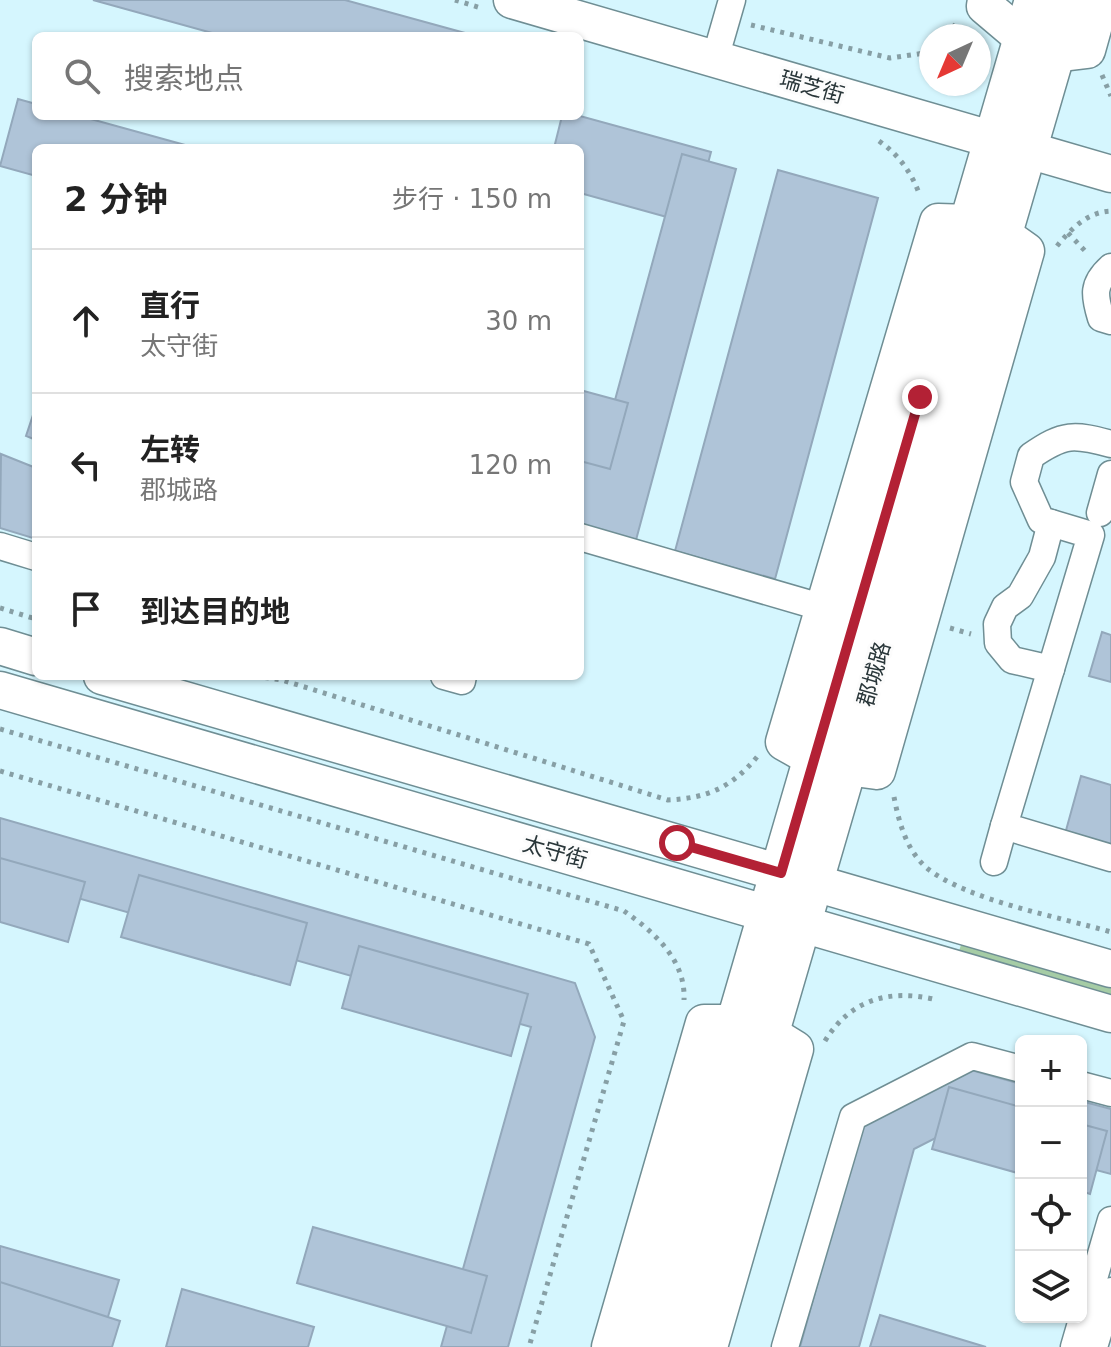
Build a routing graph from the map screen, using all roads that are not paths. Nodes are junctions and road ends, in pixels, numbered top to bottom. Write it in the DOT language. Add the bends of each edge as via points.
graph roads {
  1 [pos="512,0"];
  2 [pos="986,0"];
  3 [pos="1035,0"];
  4 [pos="1070,0"];
  5 [pos="1101,0"];
  6 [pos="558,4"];
  7 [pos="723,31"];
  8 [pos="1039,46"];
  9 [pos="1013,137"];
  10 [pos="1111,158"];
  11 [pos="1111,174"];
  12 [pos="986,229"];
  13 [pos="1111,267"];
  14 [pos="1111,321"];
  15 [pos="1111,444"];
  16 [pos="1111,474"];
  17 [pos="1100,513"];
  18 [pos="1051,523"];
  19 [pos="584,538"];
  20 [pos="0,546"];
  21 [pos="32,556"];
  22 [pos="824,608"];
  23 [pos="0,646"];
  24 [pos="32,656"];
  25 [pos="1051,669"];
  26 [pos="116,680"];
  27 [pos="0,690"];
  28 [pos="830,763"];
  29 [pos="1004,826"];
  30 [pos="1111,858"];
  31 [pos="994,862"];
  32 [pos="797,878"];
  33 [pos="785,919"];
  34 [pos="1111,969"];
  35 [pos="1111,1014"];
  36 [pos="753,1028"];
  37 [pos="1015,1067"];
  38 [pos="1087,1087"];
  39 [pos="1111,1093"];
  40 [pos="1111,1220"];
  41 [pos="1111,1291"];
  42 [pos="610,1347"];
  43 [pos="642,1347"];
  44 [pos="677,1347"];
  45 [pos="709,1347"];
  46 [pos="785,1347"];
  47 [pos="1074,1347"];
  48 [pos="1094,1347"];
  1 -- 6 [label="street, 瑞芝街"];
  2 -- 8 [label="street" via="985,6"];
  3 -- 8 [label="main road, 郡城路"];
  4 -- 8 [label="main road, 郡城路"];
  5 -- 8 [label="street" via="1087,50"];
  6 -- 7 [label="street, 瑞芝街"];
  7 -- 9 [label="street, 瑞芝街"];
  8 -- 9 [label="main road, 郡城路"];
  9 -- 10 [label="street, 瑞芝街"];
  9 -- 11 [label="street, 瑞芝街"];
  9 -- 12 [label="main road, 郡城路"];
  12 -- 22 [label="street" via="938,222"];
  12 -- 28 [label="main road, 郡城路"];
  12 -- 28 [label="street" via="1026,251 877,771"];
  13 -- 14 [label="street" via="1093,293 1101,318"];
  15 -- 18 [label="street" via="1075,435 1051,441 1031,456 1024,482 1041,520"];
  16 -- 17 [label="street"];
  18 -- 25 [label="street" via="1091,535"];
  18 -- 25 [label="street" via="1042,557 997,624 998,643 1012,660"];
  19 -- 22 [label="street"];
  20 -- 21 [label="street"];
  22 -- 28 [label="street" via="784,742"];
  23 -- 24 [label="street"];
  25 -- 29 [label="street"];
  26 -- 32 [label="street, 太守街"];
  27 -- 33 [label="street, 太守街"];
  28 -- 32 [label="main road, 郡城路"];
  29 -- 30 [label="street"];
  29 -- 31 [label="street"];
  32 -- 33 [label="main road, 郡城路"];
  32 -- 34 [label="street, 太守街"];
  33 -- 35 [label="street, 太守街"];
  33 -- 36 [label="main road, 郡城路"];
  36 -- 42 [label="street" via="704,1023"];
  36 -- 43 [label="main road, 郡城路"];
  36 -- 44 [label="main road, 郡城路"];
  36 -- 45 [label="street" via="795,1049"];
  37 -- 46 [label="street" via="972,1056 853,1117"];
  38 -- 39 [label="street"];
  40 -- 47 [label="street"];
  41 -- 48 [label="street"];
}
